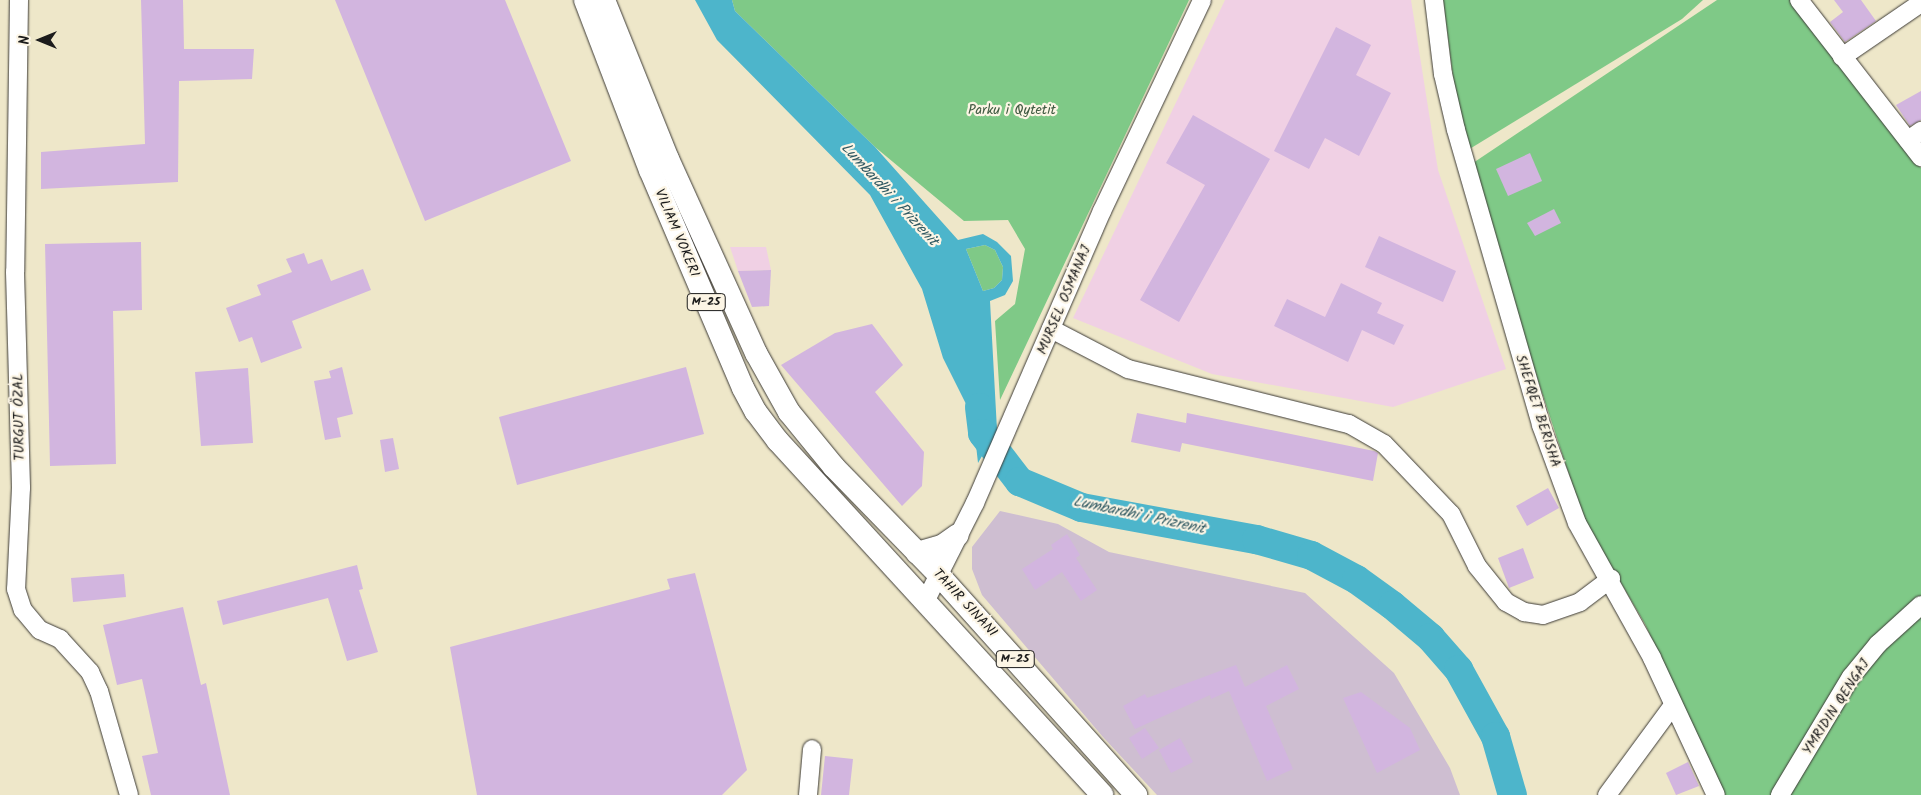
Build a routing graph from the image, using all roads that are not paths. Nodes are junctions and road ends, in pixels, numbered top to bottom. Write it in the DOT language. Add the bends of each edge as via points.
graph roads {
  1 [pos="19,0"];
  2 [pos="586,0"];
  3 [pos="604,0"];
  4 [pos="1202,0"];
  5 [pos="1434,0"];
  6 [pos="1799,0"];
  7 [pos="1921,3"];
  8 [pos="1842,57"];
  9 [pos="1915,136"];
  10 [pos="1921,157"];
  11 [pos="1051,329"];
  12 [pos="892,525"];
  13 [pos="958,535"];
  14 [pos="917,553"];
  15 [pos="894,564"];
  16 [pos="938,574"];
  17 [pos="1611,579"];
  18 [pos="926,600"];
  19 [pos="1921,605"];
  20 [pos="1673,705"];
  21 [pos="812,749"];
  22 [pos="129,795"];
  23 [pos="808,795"];
  24 [pos="1102,795"];
  25 [pos="1136,795"];
  26 [pos="1607,795"];
  27 [pos="1716,795"];
  28 [pos="1780,795"];
  1 -- 22 [label="street, TURGUT ÖZAL" via="15,272 21,488 16,589 23,610 40,630 60,639 90,672 99,691"];
  2 -- 15 [label="main road, VILIAM VOKERI / M-25" via="650,170 743,388 778,441"];
  3 -- 12 [label="main road, VILIAM VOKERI / M-25" via="668,159 765,372 789,412 828,460"];
  4 -- 11 [label="street, MURSEL OSMANAJ"];
  5 -- 17 [label="street, SHEFQET BERISHA" via="1443,74 1456,130 1539,416 1577,523"];
  6 -- 8 [label="street"];
  7 -- 8 [label="street"];
  8 -- 9 [label="street"];
  9 -- 10 [label="street"];
  11 -- 13 [label="street, MURSEL OSMANAJ" via="1008,431"];
  11 -- 17 [label="street" via="1128,369 1350,424 1384,444 1451,514 1477,566 1495,589 1506,602 1524,612 1543,615 1580,602"];
  12 -- 14 [label="main road, TAHIR SINANI / M-25"];
  13 -- 14 [label="main road" via="942,546"];
  13 -- 16 [label="street, MURSEL OSMANAJ"];
  14 -- 16 [label="main road, TAHIR SINANI / M-25"];
  15 -- 18 [label="main road, TAHIR SINANI / M-25"];
  16 -- 18 [label="street, MURSEL OSMANAJ"];
  16 -- 25 [label="main road, TAHIR SINANI / M-25"];
  17 -- 20 [label="street, SHEFQET BERISHA"];
  18 -- 24 [label="main road, TAHIR SINANI / M-25"];
  19 -- 28 [label="street, YMRIDIN QENGAJ" via="1878,644 1851,677"];
  20 -- 26 [label="street"];
  20 -- 27 [label="street, SHEFQET BERISHA"];
  21 -- 23 [label="street"];
}
